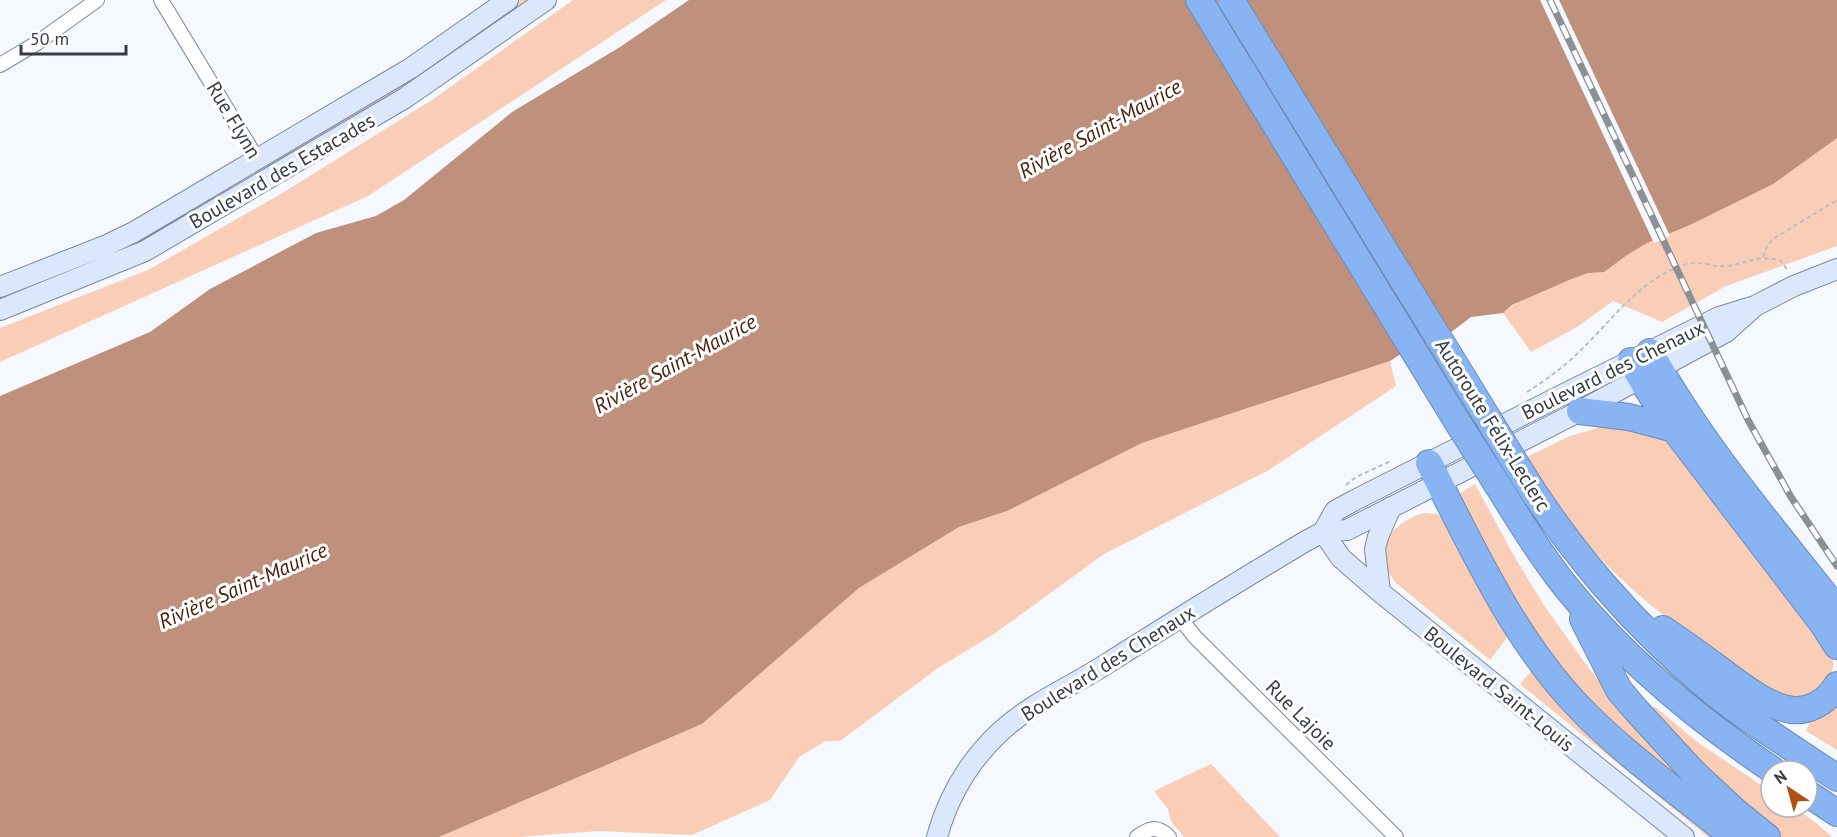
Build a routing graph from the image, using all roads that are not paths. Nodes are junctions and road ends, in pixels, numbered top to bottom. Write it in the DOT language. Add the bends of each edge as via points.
graph roads {
  1 [pos="97,0"];
  2 [pos="160,0"];
  3 [pos="508,0"];
  4 [pos="546,0"];
  5 [pos="1199,0"];
  6 [pos="1231,0"];
  7 [pos="0,65"];
  8 [pos="258,159"];
  9 [pos="269,179"];
  10 [pos="1836,271"];
  11 [pos="0,286"];
  12 [pos="0,310"];
  13 [pos="1645,365"];
  14 [pos="1580,411"];
  15 [pos="1674,429"];
  16 [pos="1434,473"];
  17 [pos="1391,507"];
  18 [pos="1323,532"];
  19 [pos="1566,587"];
  20 [pos="1610,590"];
  21 [pos="1380,592"];
  22 [pos="1837,610"];
  23 [pos="1180,618"];
  24 [pos="1837,646"];
  25 [pos="1837,685"];
  26 [pos="1759,761"];
  27 [pos="1837,778"];
  28 [pos="1819,801"];
  29 [pos="1834,811"];
  30 [pos="937,837"];
  31 [pos="1137,837"];
  32 [pos="1169,837"];
  33 [pos="1396,837"];
  34 [pos="1684,837"];
  35 [pos="1733,837"];
  36 [pos="1767,837"];
  1 -- 7 [label="street"];
  2 -- 8 [label="street, Rue Flynn"];
  3 -- 8 [label="street, Boulevard des Estacades" via="411,68"];
  4 -- 9 [label="street, Boulevard des Estacades" via="431,82"];
  5 -- 19 [label="highway, Autoroute Félix-Leclerc, bridge" via="1495,482"];
  6 -- 20 [label="highway, Autoroute Félix-Leclerc, bridge" via="1519,469 1560,531"];
  8 -- 9 [label="street, Rue Flynn"];
  8 -- 11 [label="street, Boulevard des Estacades" via="122,238"];
  9 -- 12 [label="street, Boulevard des Estacades" via="139,254"];
  10 -- 13 [label="street, Boulevard des Chenaux" via="1755,306 1726,332"];
  13 -- 14 [label="street, Boulevard des Chenaux"];
  13 -- 15 [label="highway"];
  13 -- 16 [label="street, Boulevard des Chenaux"];
  13 -- 22 [label="highway"];
  14 -- 15 [label="highway" via="1629,417"];
  14 -- 16 [label="street, Boulevard des Chenaux"];
  15 -- 24 [label="highway"];
  16 -- 17 [label="street, Boulevard des Chenaux"];
  16 -- 18 [label="street, Boulevard des Chenaux" via="1335,511"];
  16 -- 35 [label="highway" via="1512,617 1554,679 1605,733"];
  17 -- 18 [label="street, Boulevard des Chenaux" via="1347,530"];
  17 -- 21 [label="street" via="1375,549"];
  18 -- 21 [label="street, Boulevard Saint-Louis" via="1341,558"];
  18 -- 23 [label="street, Boulevard des Chenaux"];
  19 -- 26 [label="highway, Autoroute Félix-Leclerc" via="1663,688"];
  19 -- 36 [label="highway" via="1619,690 1681,760"];
  20 -- 25 [label="highway" via="1749,690 1780,707 1793,711 1812,707 1825,700"];
  20 -- 27 [label="highway, Autoroute Félix-Leclerc" via="1708,687"];
  21 -- 34 [label="street, Boulevard Saint-Louis"];
  23 -- 30 [label="street, Boulevard des Chenaux" via="1001,731 965,774"];
  23 -- 33 [label="street, Rue Lajoie"];
  28 -- 29 [label="highway"];
  31 -- 32 [label="street" via="1155,828"];
}
